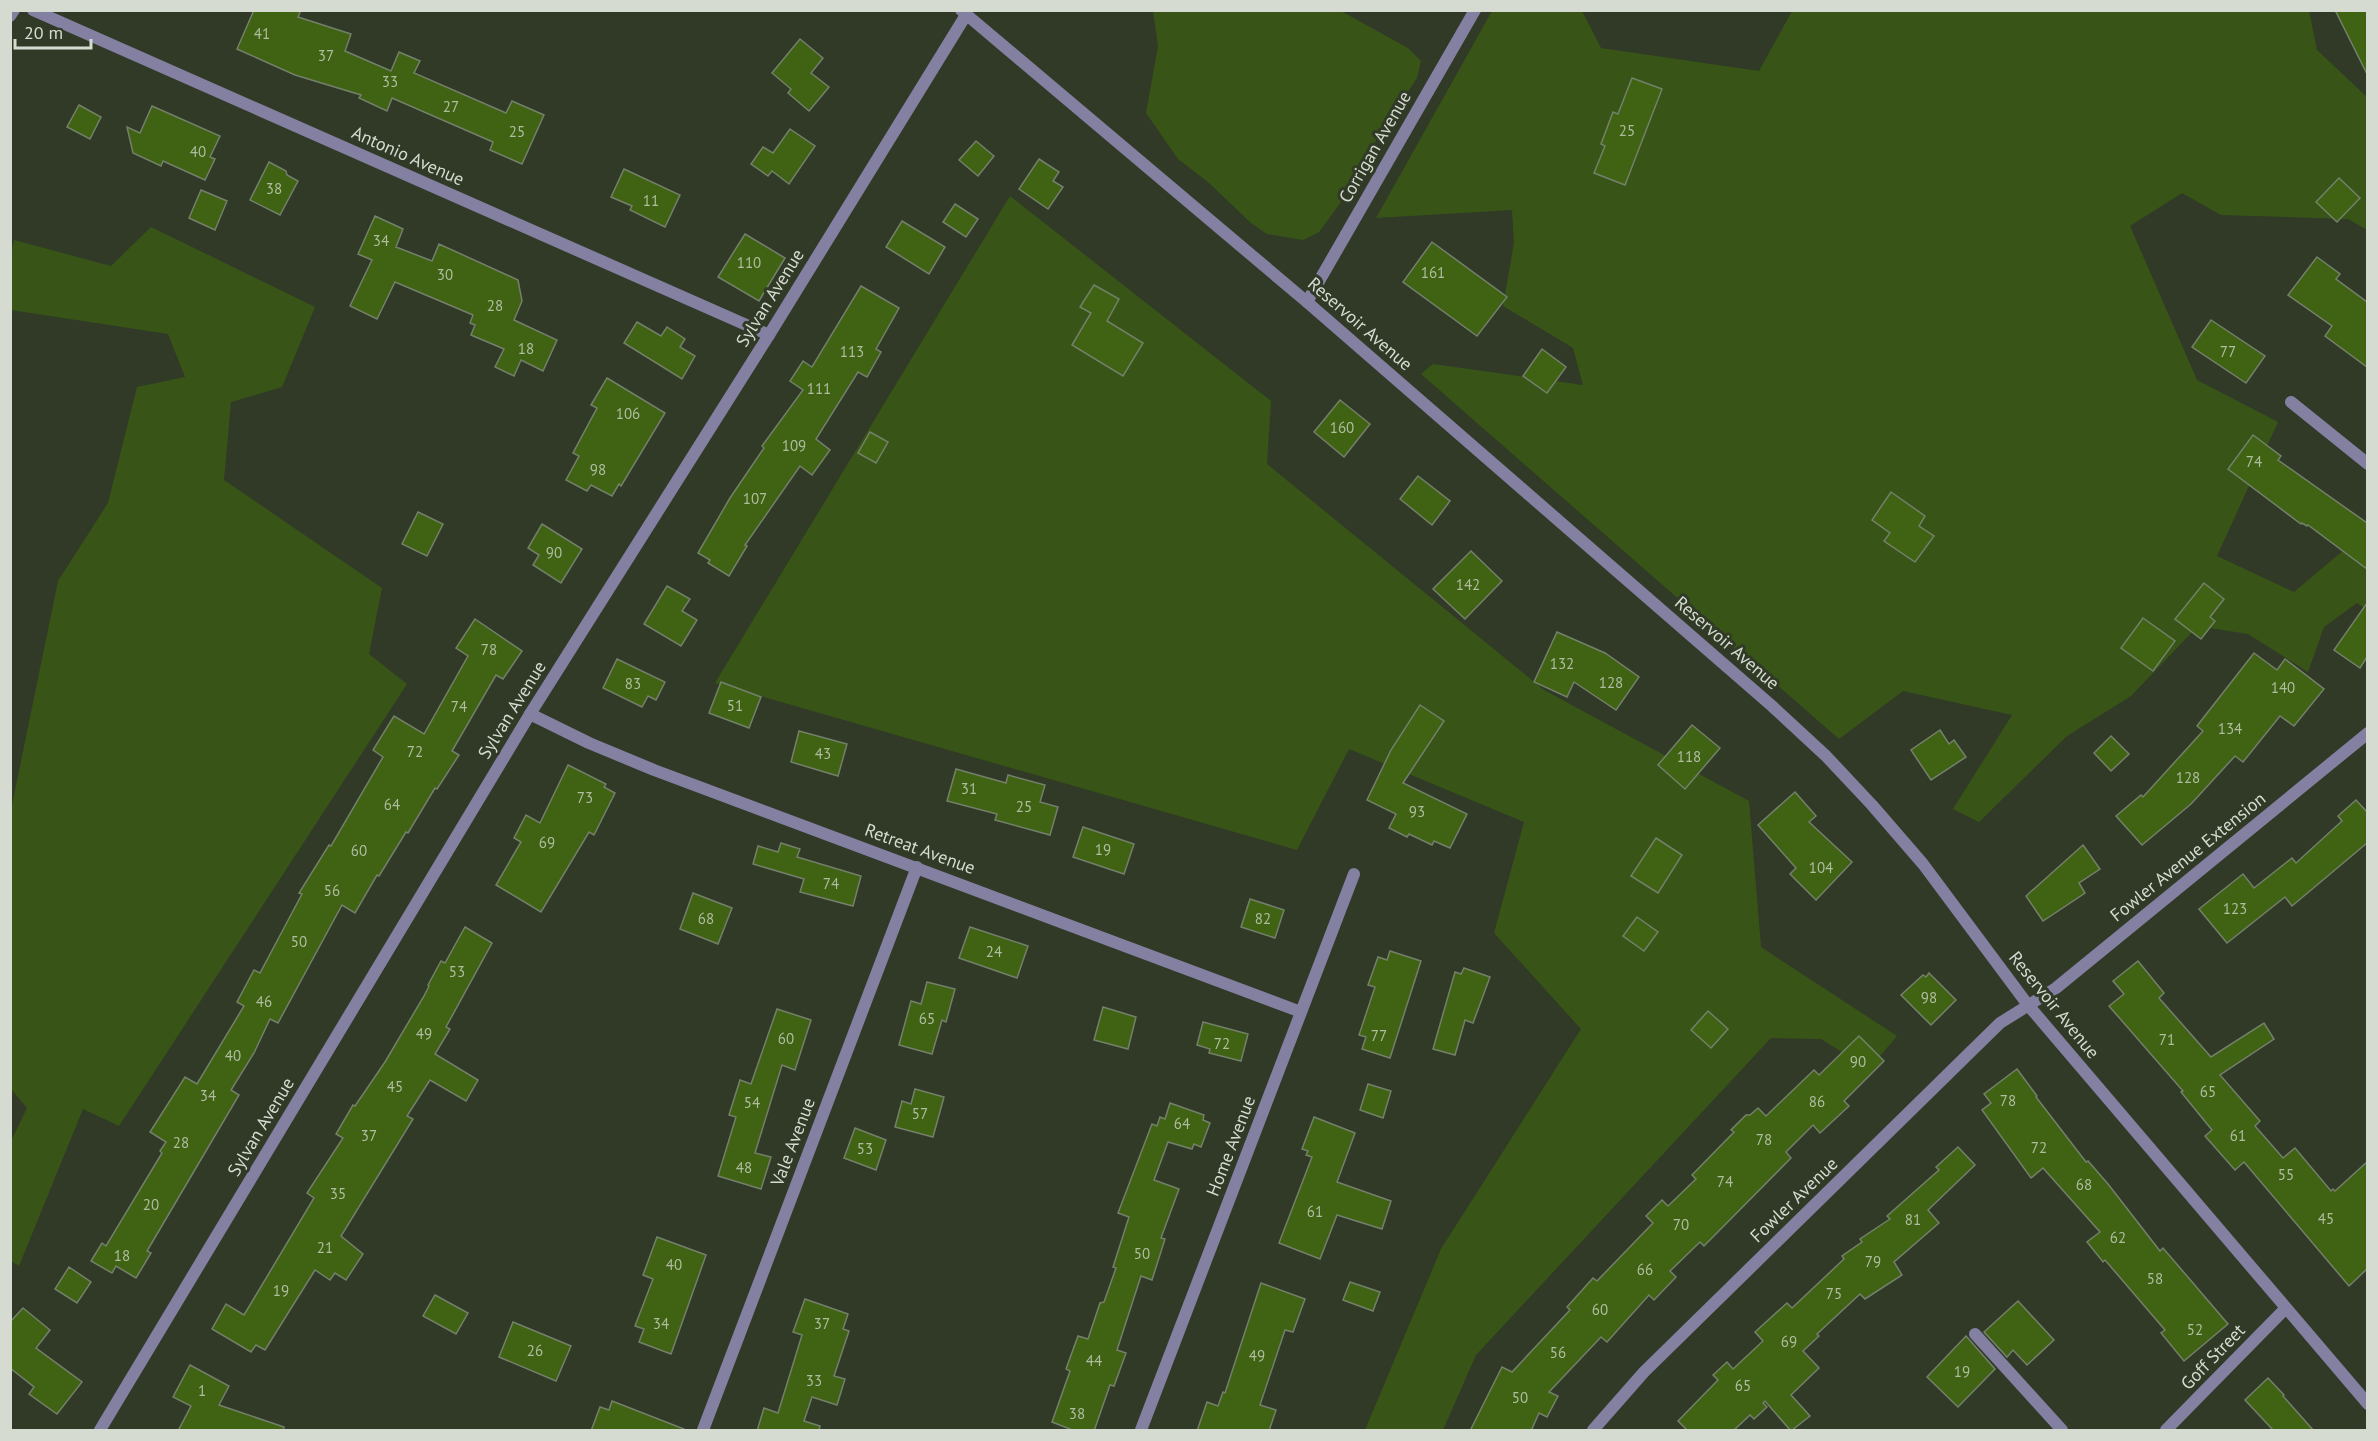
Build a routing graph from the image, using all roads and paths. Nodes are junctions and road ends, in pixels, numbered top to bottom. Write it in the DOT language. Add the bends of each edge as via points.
graph roads {
  1 [pos="14,10"];
  2 [pos="33,10"];
  3 [pos="1475,10"];
  4 [pos="963,13"];
  5 [pos="10,16"];
  6 [pos="1307,302"];
  7 [pos="769,335"];
  8 [pos="2291,402"];
  9 [pos="2367,464"];
  10 [pos="530,714"];
  11 [pos="2367,733"];
  12 [pos="917,867"];
  13 [pos="1354,874"];
  14 [pos="2028,1005"];
  15 [pos="1301,1012"];
  16 [pos="2286,1308"];
  17 [pos="1975,1334"];
  18 [pos="2367,1404"];
  19 [pos="100,1431"];
  20 [pos="703,1431"];
  21 [pos="1142,1431"];
  22 [pos="1593,1431"];
  23 [pos="2062,1431"];
  24 [pos="2166,1431"];
  1 -- 5 [label="street"];
  2 -- 7 [label="street, Antonio Avenue"];
  3 -- 6 [label="street, Corrigan Avenue"];
  4 -- 6 [label="street, Reservoir Avenue"];
  4 -- 7 [label="street, Sylvan Avenue"];
  6 -- 14 [label="street, Reservoir Avenue" via="1826,756 1923,864"];
  7 -- 10 [label="street, Sylvan Avenue"];
  8 -- 9 [label="street"];
  10 -- 12 [label="street, Retreat Avenue" via="654,770"];
  10 -- 19 [label="street, Sylvan Avenue"];
  11 -- 14 [label="street, Fowler Avenue Extension" via="2056,988"];
  12 -- 15 [label="street, Retreat Avenue"];
  12 -- 20 [label="street, Vale Avenue"];
  13 -- 15 [label="street, Home Avenue"];
  14 -- 16 [label="street, Reservoir Avenue"];
  14 -- 22 [label="street, Fowler Avenue" via="2000,1023 1644,1372"];
  15 -- 21 [label="street, Home Avenue"];
  16 -- 18 [label="street, Reservoir Avenue"];
  16 -- 24 [label="street, Goff Street"];
  17 -- 23 [label="street"];
}
